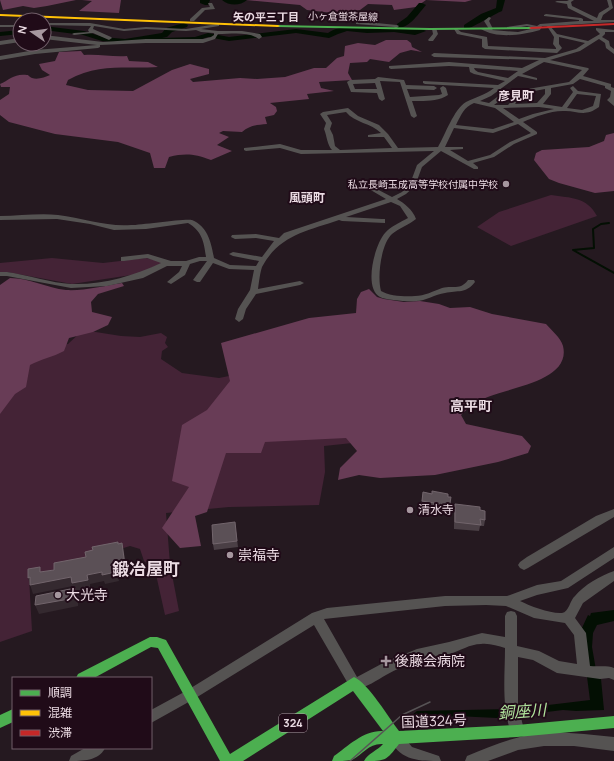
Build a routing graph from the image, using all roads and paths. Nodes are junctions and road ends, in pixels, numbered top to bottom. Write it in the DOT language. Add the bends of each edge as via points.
graph roads {
  1 [pos="609,0"];
  2 [pos="570,1"];
  3 [pos="557,2"];
  4 [pos="210,4"];
  5 [pos="0,15"];
  6 [pos="364,15"];
  7 [pos="546,15"];
  8 [pos="489,18"];
  9 [pos="614,21"];
  10 [pos="196,23"];
  11 [pos="592,23"];
  12 [pos="52,24"];
  13 [pos="614,24"];
  14 [pos="0,26"];
  15 [pos="12,26"];
  16 [pos="550,27"];
  17 [pos="396,28"];
  18 [pos="509,28"];
  19 [pos="539,28"];
  20 [pos="434,29"];
  21 [pos="487,29"];
  22 [pos="458,31"];
  23 [pos="602,31"];
  24 [pos="614,31"];
  25 [pos="216,33"];
  26 [pos="556,35"];
  27 [pos="258,36"];
  28 [pos="599,36"];
  29 [pos="53,37"];
  30 [pos="109,38"];
  31 [pos="431,40"];
  32 [pos="455,40"];
  33 [pos="12,41"];
  34 [pos="0,43"];
  35 [pos="590,43"];
  36 [pos="103,44"];
  37 [pos="614,52"];
  38 [pos="434,55"];
  39 [pos="0,58"];
  40 [pos="547,61"];
  41 [pos="391,66"];
  42 [pos="454,66"];
  43 [pos="472,68"];
  44 [pos="523,70"];
  45 [pos="517,74"];
  46 [pos="579,77"];
  47 [pos="535,79"];
  48 [pos="377,80"];
  49 [pos="508,80"];
  50 [pos="425,82"];
  51 [pos="571,83"];
  52 [pos="459,84"];
  53 [pos="610,85"];
  54 [pos="406,87"];
  55 [pos="548,87"];
  56 [pos="443,88"];
  57 [pos="497,89"];
  58 [pos="380,91"];
  59 [pos="522,92"];
  60 [pos="576,92"];
  61 [pos="506,93"];
  62 [pos="596,94"];
  63 [pos="382,99"];
  64 [pos="409,99"];
  65 [pos="472,101"];
  66 [pos="614,104"];
  67 [pos="539,105"];
  68 [pos="489,106"];
  69 [pos="497,107"];
  70 [pos="509,107"];
  71 [pos="563,109"];
  72 [pos="414,116"];
  73 [pos="519,122"];
  74 [pos="452,126"];
  75 [pos="385,135"];
  76 [pos="370,136"];
  77 [pos="441,148"];
  78 [pos="461,148"];
  79 [pos="246,149"];
  80 [pos="396,150"];
  81 [pos="338,152"];
  82 [pos="467,164"];
  83 [pos="476,168"];
  84 [pos="371,188"];
  85 [pos="392,199"];
  86 [pos="0,218"];
  87 [pos="337,218"];
  88 [pos="382,221"];
  89 [pos="235,236"];
  90 [pos="280,240"];
  91 [pos="234,254"];
  92 [pos="124,259"];
  93 [pos="211,260"];
  94 [pos="264,260"];
  95 [pos="187,263"];
  96 [pos="171,264"];
  97 [pos="258,268"];
  98 [pos="0,274"];
  99 [pos="197,280"];
  100 [pos="171,282"];
  101 [pos="472,282"];
  102 [pos="300,283"];
  103 [pos="253,292"];
  104 [pos="238,319"];
  105 [pos="614,513"];
  106 [pos="614,552"];
  107 [pos="524,565"];
  108 [pos="614,576"];
  109 [pos="507,602"];
  110 [pos="511,616"];
  111 [pos="567,616"];
  112 [pos="316,617"];
  113 [pos="511,647"];
  114 [pos="584,671"];
  115 [pos="614,674"];
  116 [pos="84,677"];
  117 [pos="354,683"];
  118 [pos="190,695"];
  119 [pos="12,716"];
  120 [pos="152,716"];
  121 [pos="0,722"];
  122 [pos="614,722"];
  123 [pos="516,726"];
  124 [pos="396,738"];
  125 [pos="614,744"];
  126 [pos="96,749"];
  127 [pos="76,761"];
  128 [pos="227,761"];
  129 [pos="232,761"];
  130 [pos="339,761"];
  131 [pos="371,761"];
  132 [pos="434,761"];
  133 [pos="472,761"];
  1 -- 11 [label="street" via="611,8"];
  2 -- 3 [label="street"];
  2 -- 11 [label="street" via="570,7"];
  4 -- 10 [label="street" via="213,8 204,8"];
  5 -- 10 [label="main road, 小ヶ倉蛍茶屋線"];
  6 -- 17 [label="street" via="367,19 360,23 397,26"];
  7 -- 11 [label="street" via="569,16 581,19 581,22"];
  8 -- 21 [label="street" via="486,21"];
  9 -- 11 [label="street"];
  10 -- 12 [label="street" via="171,29 123,30 85,24"];
  10 -- 25 [label="main road, 小ヶ倉蛍茶屋線"];
  11 -- 13 [label="main road, 小ヶ倉蛍茶屋線"];
  11 -- 16 [label="main road, 小ヶ倉蛍茶屋線"];
  11 -- 19 [label="street" via="540,25"];
  11 -- 23 [label="street"];
  14 -- 15 [label="street"];
  16 -- 19 [label="main road, 小ヶ倉蛍茶屋線"];
  16 -- 26 [label="street"];
  17 -- 20 [label="main road, 小ヶ倉蛍茶屋線"];
  17 -- 25 [label="main road, 小ヶ倉蛍茶屋線"];
  18 -- 19 [label="street" via="527,25"];
  19 -- 21 [label="main road, 小ヶ倉蛍茶屋線"];
  20 -- 22 [label="main road, 小ヶ倉蛍茶屋線"];
  20 -- 31 [label="street" via="436,34"];
  21 -- 22 [label="main road, 小ヶ倉蛍茶屋線"];
  22 -- 26 [label="street" via="485,38 485,47 557,51 559,48 556,44"];
  22 -- 32 [label="street"];
  23 -- 24 [label="street"];
  23 -- 28 [label="street" via="603,34"];
  25 -- 27 [label="street" via="242,32"];
  25 -- 36 [label="street" via="203,41"];
  26 -- 35 [label="street"];
  28 -- 35 [label="street"];
  28 -- 37 [label="street"];
  29 -- 30 [label="street" via="90,31"];
  29 -- 36 [label="street"];
  33 -- 34 [label="street"];
  35 -- 40 [label="street"];
  36 -- 39 [label="street"];
  38 -- 40 [label="street"];
  40 -- 44 [label="street"];
  40 -- 46 [label="street" via="586,69"];
  41 -- 43 [label="street" via="428,64"];
  42 -- 43 [label="street"];
  43 -- 44 [label="street"];
  43 -- 49 [label="street" via="486,76"];
  44 -- 45 [label="street"];
  45 -- 47 [label="street"];
  45 -- 49 [label="street"];
  46 -- 51 [label="street"];
  46 -- 53 [label="street"];
  48 -- 54 [label="street" via="382,78 402,81"];
  48 -- 58 [label="street"];
  48 -- 58 [label="street" via="350,82 353,92"];
  49 -- 57 [label="street"];
  50 -- 52 [label="street"];
  51 -- 55 [label="street"];
  51 -- 60 [label="street"];
  52 -- 56 [label="street"];
  52 -- 57 [label="street"];
  53 -- 62 [label="street" via="599,89"];
  53 -- 66 [label="street" via="614,90 614,98 610,100"];
  54 -- 56 [label="street"];
  54 -- 64 [label="street"];
  55 -- 59 [label="street"];
  55 -- 67 [label="street" via="548,94"];
  56 -- 64 [label="street" via="444,96"];
  57 -- 61 [label="street"];
  57 -- 65 [label="street"];
  58 -- 63 [label="street"];
  59 -- 61 [label="street"];
  59 -- 70 [label="street"];
  60 -- 62 [label="street"];
  60 -- 71 [label="street"];
  61 -- 68 [label="street"];
  62 -- 71 [label="street" via="599,96 594,108 582,112"];
  64 -- 72 [label="street"];
  65 -- 68 [label="street"];
  65 -- 74 [label="street" via="462,109"];
  67 -- 70 [label="street"];
  67 -- 71 [label="street"];
  68 -- 69 [label="street"];
  69 -- 70 [label="street"];
  69 -- 73 [label="street"];
  71 -- 73 [label="street" via="534,113"];
  73 -- 74 [label="street" via="493,131"];
  73 -- 82 [label="street" via="535,133 507,145 492,156"];
  74 -- 77 [label="street"];
  75 -- 76 [label="street"];
  75 -- 80 [label="street"];
  75 -- 81 [label="street" via="374,124 352,116 348,110 323,114 329,123 327,129 332,147"];
  77 -- 78 [label="street"];
  77 -- 80 [label="street"];
  77 -- 82 [label="street"];
  77 -- 85 [label="street" via="419,166 410,189"];
  79 -- 81 [label="street" via="280,146 302,152"];
  80 -- 81 [label="street"];
  82 -- 83 [label="street"];
  84 -- 85 [label="street"];
  85 -- 87 [label="street"];
  85 -- 101 [label="street" via="402,205 412,219 388,234 386,238 378,262 377,291 384,296 416,299 445,290 467,287"];
  86 -- 93 [label="street" via="56,217 123,228 189,221 206,235"];
  87 -- 88 [label="street"];
  87 -- 90 [label="street" via="287,235"];
  89 -- 90 [label="street"];
  90 -- 94 [label="street"];
  91 -- 94 [label="street"];
  92 -- 96 [label="street" via="148,256"];
  93 -- 95 [label="street"];
  93 -- 97 [label="street" via="229,267"];
  93 -- 99 [label="street"];
  94 -- 97 [label="street"];
  95 -- 96 [label="street"];
  95 -- 100 [label="street" via="182,273"];
  96 -- 98 [label="street" via="140,276 107,284 71,286"];
  97 -- 103 [label="street"];
  102 -- 103 [label="street"];
  103 -- 104 [label="street"];
  105 -- 107 [label="street" via="604,516"];
  106 -- 109 [label="street" via="564,585 537,590"];
  108 -- 111 [label="street" via="606,578 578,600 571,614"];
  109 -- 111 [label="street" via="534,613 563,618"];
  109 -- 112 [label="street" via="445,601"];
  110 -- 113 [label="street"];
  111 -- 114 [label="street" via="580,633"];
  112 -- 117 [label="street"];
  112 -- 118 [label="street"];
  113 -- 114 [label="street" via="535,655 557,667"];
  113 -- 117 [label="street" via="482,638 472,640 396,663 361,682"];
  113 -- 123 [label="street" via="512,706"];
  114 -- 115 [label="street"];
  116 -- 118 [label="main road" via="150,642 157,641 164,645"];
  117 -- 124 [label="main road, 国道324号"];
  117 -- 129 [label="main road, 324"];
  118 -- 120 [label="street"];
  118 -- 128 [label="main road"];
  119 -- 121 [label="main road"];
  122 -- 123 [label="main road, 国道324号"];
  123 -- 124 [label="main road, 国道324号"];
  124 -- 130 [label="main road" via="378,737 368,740"];
  124 -- 131 [label="main road" via="385,752"];
  124 -- 132 [label="street" via="408,752"];
  125 -- 133 [label="street" via="565,739 533,740"];
  126 -- 127 [label="street"];
}
